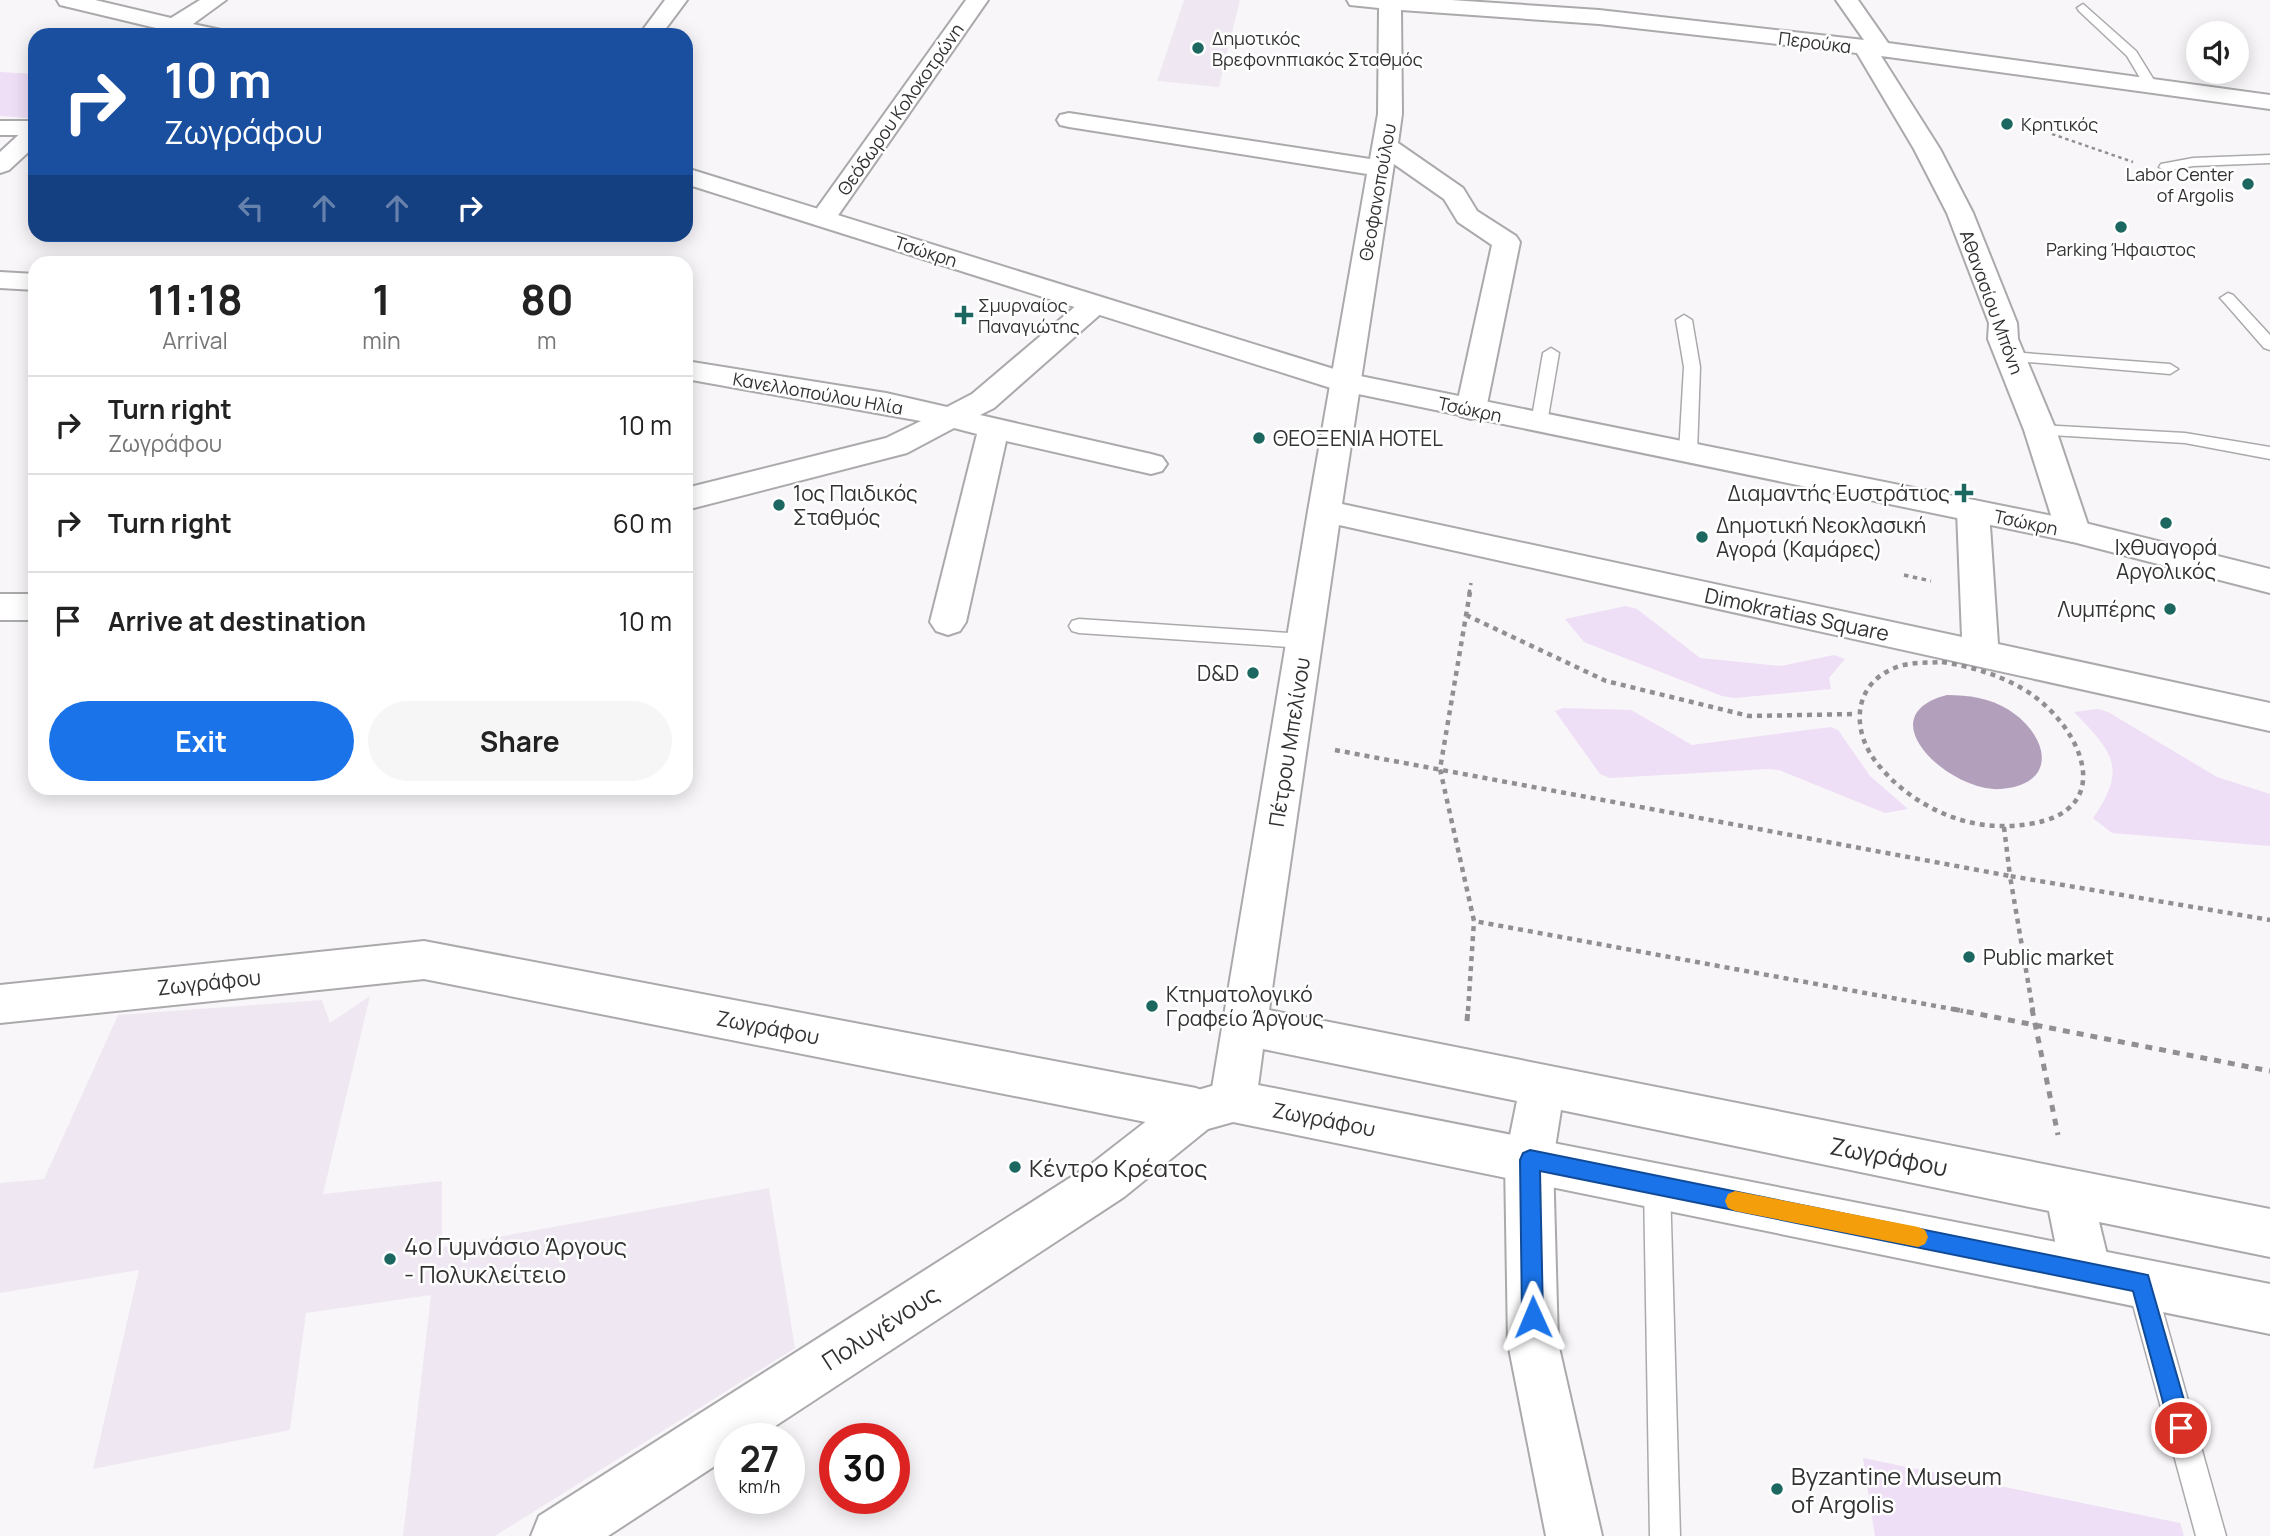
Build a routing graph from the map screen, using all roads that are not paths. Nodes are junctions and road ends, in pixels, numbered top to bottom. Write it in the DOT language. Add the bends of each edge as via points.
graph roads {
  1 [pos="68,0"];
  2 [pos="215,0"];
  3 [pos="676,0"];
  4 [pos="977,0"];
  5 [pos="1358,0"];
  6 [pos="1847,0"];
  7 [pos="1390,1"];
  8 [pos="2083,8"];
  9 [pos="1597,9"];
  10 [pos="165,28"];
  11 [pos="170,28"];
  12 [pos="655,28"];
  13 [pos="1873,48"];
  14 [pos="2151,85"];
  15 [pos="2270,102"];
  16 [pos="1069,120"];
  17 [pos="0,128"];
  18 [pos="28,130"];
  19 [pos="28,138"];
  20 [pos="1382,156"];
  21 [pos="2270,159"];
  22 [pos="0,165"];
  23 [pos="2166,167"];
  24 [pos="693,178"];
  25 [pos="823,218"];
  26 [pos="0,280"];
  27 [pos="28,282"];
  28 [pos="2228,298"];
  29 [pos="1094,304"];
  30 [pos="1684,320"];
  31 [pos="2270,345"];
  32 [pos="1550,353"];
  33 [pos="2010,357"];
  34 [pos="2170,369"];
  35 [pos="693,371"];
  36 [pos="1345,382"];
  37 [pos="1471,409"];
  38 [pos="950,419"];
  39 [pos="1539,423"];
  40 [pos="994,428"];
  41 [pos="2040,430"];
  42 [pos="1688,453"];
  43 [pos="2270,453"];
  44 [pos="1150,464"];
  45 [pos="693,497"];
  46 [pos="1324,511"];
  47 [pos="1973,511"];
  48 [pos="2073,531"];
  49 [pos="2270,581"];
  50 [pos="0,607"];
  51 [pos="28,607"];
  52 [pos="948,622"];
  53 [pos="1079,626"];
  54 [pos="1304,642"];
  55 [pos="1981,654"];
  56 [pos="2270,717"];
  57 [pos="0,1004"];
  58 [pos="1245,1025"];
  59 [pos="1543,1086"];
  60 [pos="1214,1105"];
  61 [pos="1530,1160"];
  62 [pos="1657,1185"];
  63 [pos="2069,1193"];
  64 [pos="2270,1233"];
  65 [pos="2087,1271"];
  66 [pos="2141,1283"];
  67 [pos="2270,1308"];
  68 [pos="559,1536"];
  69 [pos="1574,1536"];
  70 [pos="1665,1536"];
  71 [pos="2211,1536"];
  1 -- 10 [label="street"];
  2 -- 11 [label="street"];
  3 -- 12 [label="street"];
  4 -- 25 [label="street, Θεόδωρου Κολοκοτρώνη"];
  5 -- 7 [label="street, Περούκα"];
  6 -- 13 [label="street, Αθανασίου Μπόνη"];
  7 -- 9 [label="street, Περούκα"];
  7 -- 20 [label="street, Θεοφανοπούλου" via="1390,114"];
  8 -- 14 [label="lane" via="2132,54"];
  9 -- 13 [label="street, Περούκα"];
  13 -- 14 [label="street, Περούκα"];
  13 -- 33 [label="street, Αθανασίου Μπόνη" via="1960,213 2003,323"];
  14 -- 15 [label="street, Περούκα"];
  16 -- 20 [label="street"];
  17 -- 18 [label="street"];
  19 -- 22 [label="street"];
  20 -- 36 [label="street, Θεοφανοπούλου"];
  20 -- 37 [label="street" via="1454,194 1468,216 1506,242"];
  21 -- 23 [label="lane"];
  24 -- 25 [label="street, Τσώκρη"];
  25 -- 29 [label="street, Τσώκρη"];
  26 -- 27 [label="street"];
  28 -- 31 [label="lane"];
  29 -- 36 [label="street, Τσώκρη"];
  29 -- 38 [label="street" via="983,401"];
  30 -- 42 [label="lane" via="1692,367"];
  32 -- 39 [label="lane"];
  33 -- 34 [label="lane"];
  33 -- 41 [label="street, Αθανασίου Μπόνη"];
  35 -- 38 [label="street, Κανελλοπούλου Ηλία" via="886,403"];
  36 -- 37 [label="street, Τσώκρη"];
  36 -- 46 [label="street, Πέτρου Μπελίνου"];
  37 -- 39 [label="street, Τσώκρη"];
  38 -- 40 [label="street, Κανελλοπούλου Ηλία"];
  38 -- 45 [label="street" via="896,446"];
  39 -- 42 [label="street, Τσώκρη"];
  40 -- 44 [label="street, Κανελλοπούλου Ηλία"];
  40 -- 52 [label="street"];
  41 -- 43 [label="lane" via="2185,438"];
  41 -- 48 [label="street, Αθανασίου Μπόνη"];
  42 -- 47 [label="street, Τσώκρη"];
  46 -- 54 [label="street, Πέτρου Μπελίνου"];
  46 -- 55 [label="street, Dimokratias Square"];
  47 -- 48 [label="street, Τσώκρη"];
  47 -- 55 [label="street"];
  48 -- 49 [label="street, Τσώκρη"];
  50 -- 51 [label="street"];
  53 -- 54 [label="lane"];
  54 -- 58 [label="street, Πέτρου Μπελίνου"];
  55 -- 56 [label="street, Dimokratias Square"];
  57 -- 60 [label="street, Ζωγράφου" via="424,960"];
  58 -- 59 [label="street, Ζωγράφου"];
  58 -- 60 [label="street, Πέτρου Μπελίνου"];
  59 -- 61 [label="street"];
  59 -- 63 [label="street, Ζωγράφου"];
  60 -- 61 [label="street, Ζωγράφου"];
  60 -- 68 [label="street, Πολυγένους" via="1107,1181"];
  61 -- 62 [label="street, Ζωγράφου"];
  61 -- 69 [label="street" via="1534,1343"];
  62 -- 65 [label="street, Ζωγράφου"];
  62 -- 70 [label="lane"];
  63 -- 64 [label="street, Ζωγράφου"];
  63 -- 65 [label="street"];
  65 -- 66 [label="street, Ζωγράφου"];
  66 -- 67 [label="street, Ζωγράφου"];
  66 -- 71 [label="lane"];
}
